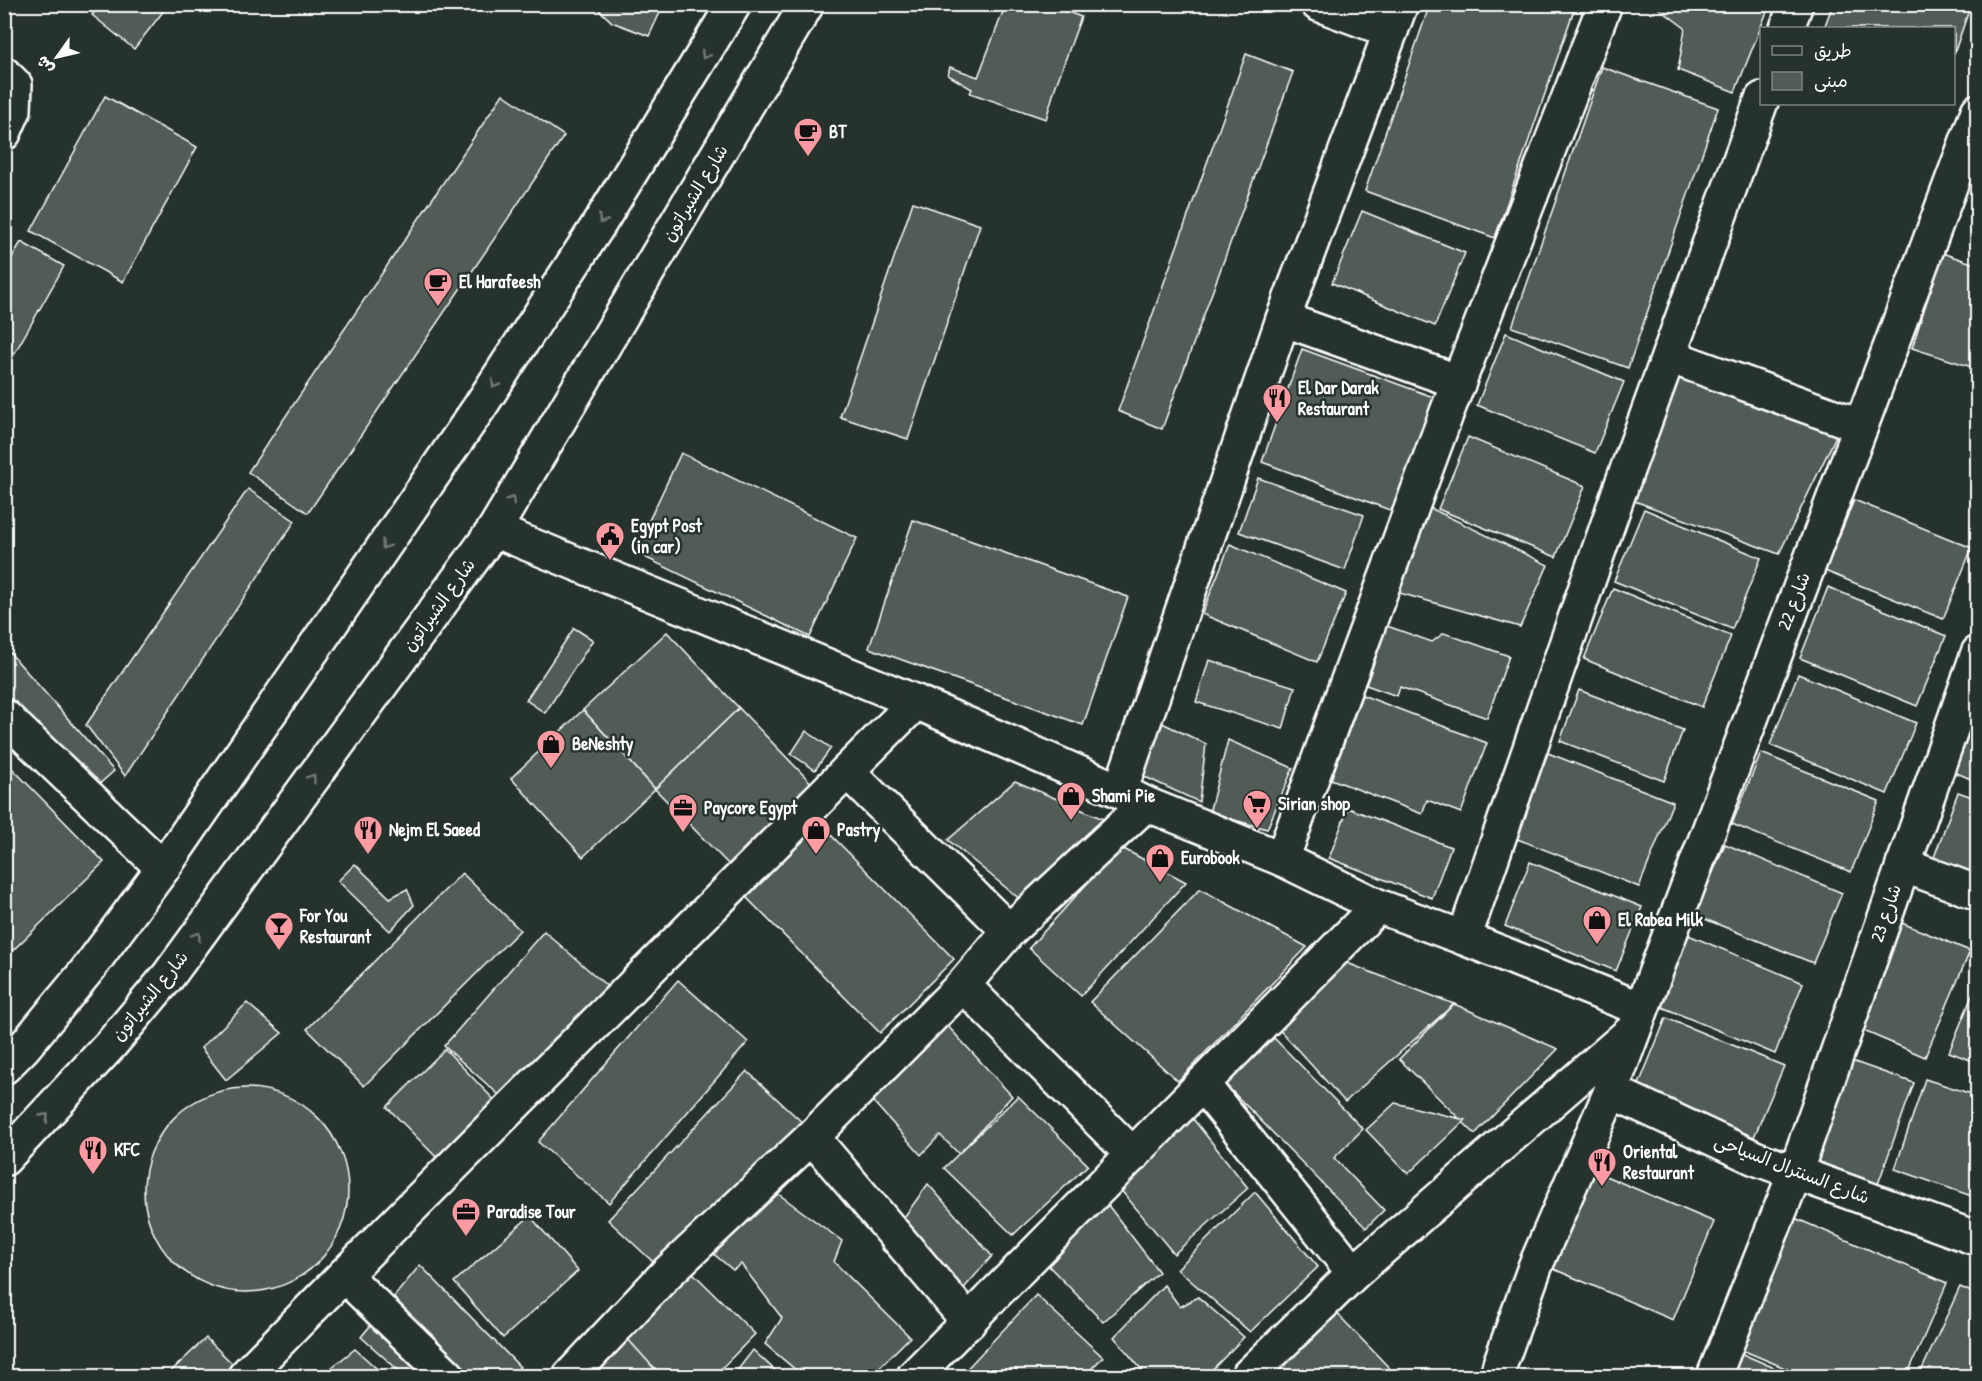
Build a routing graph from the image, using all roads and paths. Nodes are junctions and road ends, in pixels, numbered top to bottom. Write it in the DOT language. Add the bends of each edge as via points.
graph roads {
  1 [pos="734,4"];
  2 [pos="807,4"];
  3 [pos="1318,4"];
  4 [pos="1605,4"];
  5 [pos="1796,4"];
  6 [pos="1396,18"];
  7 [pos="1787,27"];
  8 [pos="4,74"];
  9 [pos="1760,102"];
  10 [pos="1977,111"];
  11 [pos="4,133"];
  12 [pos="1283,319"];
  13 [pos="1669,356"];
  14 [pos="1459,382"];
  15 [pos="1861,426"];
  16 [pos="494,530"];
  17 [pos="1977,653"];
  18 [pos="916,702"];
  19 [pos="4,716"];
  20 [pos="847,771"];
  21 [pos="1133,798"];
  22 [pos="1282,859"];
  23 [pos="1903,865"];
  24 [pos="163,868"];
  25 [pos="1977,893"];
  26 [pos="1378,906"];
  27 [pos="1009,931"];
  28 [pos="1464,938"];
  29 [pos="963,985"];
  30 [pos="1637,1020"];
  31 [pos="4,1067"];
  32 [pos="1202,1084"];
  33 [pos="1611,1091"];
  34 [pos="812,1137"];
  35 [pos="1133,1155"];
  36 [pos="4,1159"];
  37 [pos="1795,1173"];
  38 [pos="1977,1239"];
  39 [pos="1354,1273"];
  40 [pos="344,1275"];
  41 [pos="969,1322"];
  42 [pos="1507,1372"];
  43 [pos="244,1377"];
  44 [pos="448,1377"];
  45 [pos="570,1377"];
  46 [pos="914,1377"];
  47 [pos="1248,1377"];
  48 [pos="1714,1377"];
  1 -- 24 [label="street, one-way" via="601,221 481,405"];
  16 -- 2 [label="street, شارع الشيراتون, one-way"];
  3 -- 6 [label="street"];
  4 -- 14 [label="street"];
  5 -- 7 [label="street"];
  6 -- 12 [label="street"];
  8 -- 11 [label="street" via="15,86 14,110"];
  9 -- 13 [label="street"];
  10 -- 15 [label="street, شارع 22"];
  12 -- 14 [label="street"];
  12 -- 21 [label="street"];
  13 -- 15 [label="street"];
  13 -- 28 [label="street"];
  14 -- 22 [label="street"];
  15 -- 30 [label="street, شارع 22"];
  16 -- 18 [label="street"];
  36 -- 16 [label="street, شارع الشيراتون, one-way" via="169,975"];
  17 -- 23 [label="street, شارع 23"];
  18 -- 20 [label="street"];
  18 -- 21 [label="street"];
  19 -- 24 [label="street"];
  20 -- 27 [label="street"];
  20 -- 40 [label="street"];
  21 -- 22 [label="street"];
  21 -- 27 [label="street"];
  22 -- 26 [label="street"];
  23 -- 25 [label="street"];
  23 -- 37 [label="street, شارع 23"];
  24 -- 31 [label="street" via="89,968"];
  26 -- 28 [label="street"];
  26 -- 32 [label="street"];
  27 -- 29 [label="street"];
  28 -- 30 [label="street"];
  29 -- 34 [label="street"];
  29 -- 35 [label="street"];
  30 -- 33 [label="street, شارع 22"];
  30 -- 39 [label="street"];
  32 -- 35 [label="street"];
  32 -- 39 [label="street"];
  33 -- 37 [label="street, شارع السنترال السياحى"];
  33 -- 42 [label="street, شارع 22" via="1535,1267"];
  34 -- 41 [label="street"];
  34 -- 45 [label="street" via="666,1274"];
  35 -- 41 [label="street"];
  37 -- 38 [label="street, شارع السنترال السياحى"];
  37 -- 48 [label="street, شارع 23"];
  39 -- 47 [label="street"];
  40 -- 43 [label="street"];
  40 -- 44 [label="street"];
  41 -- 46 [label="street"];
}
